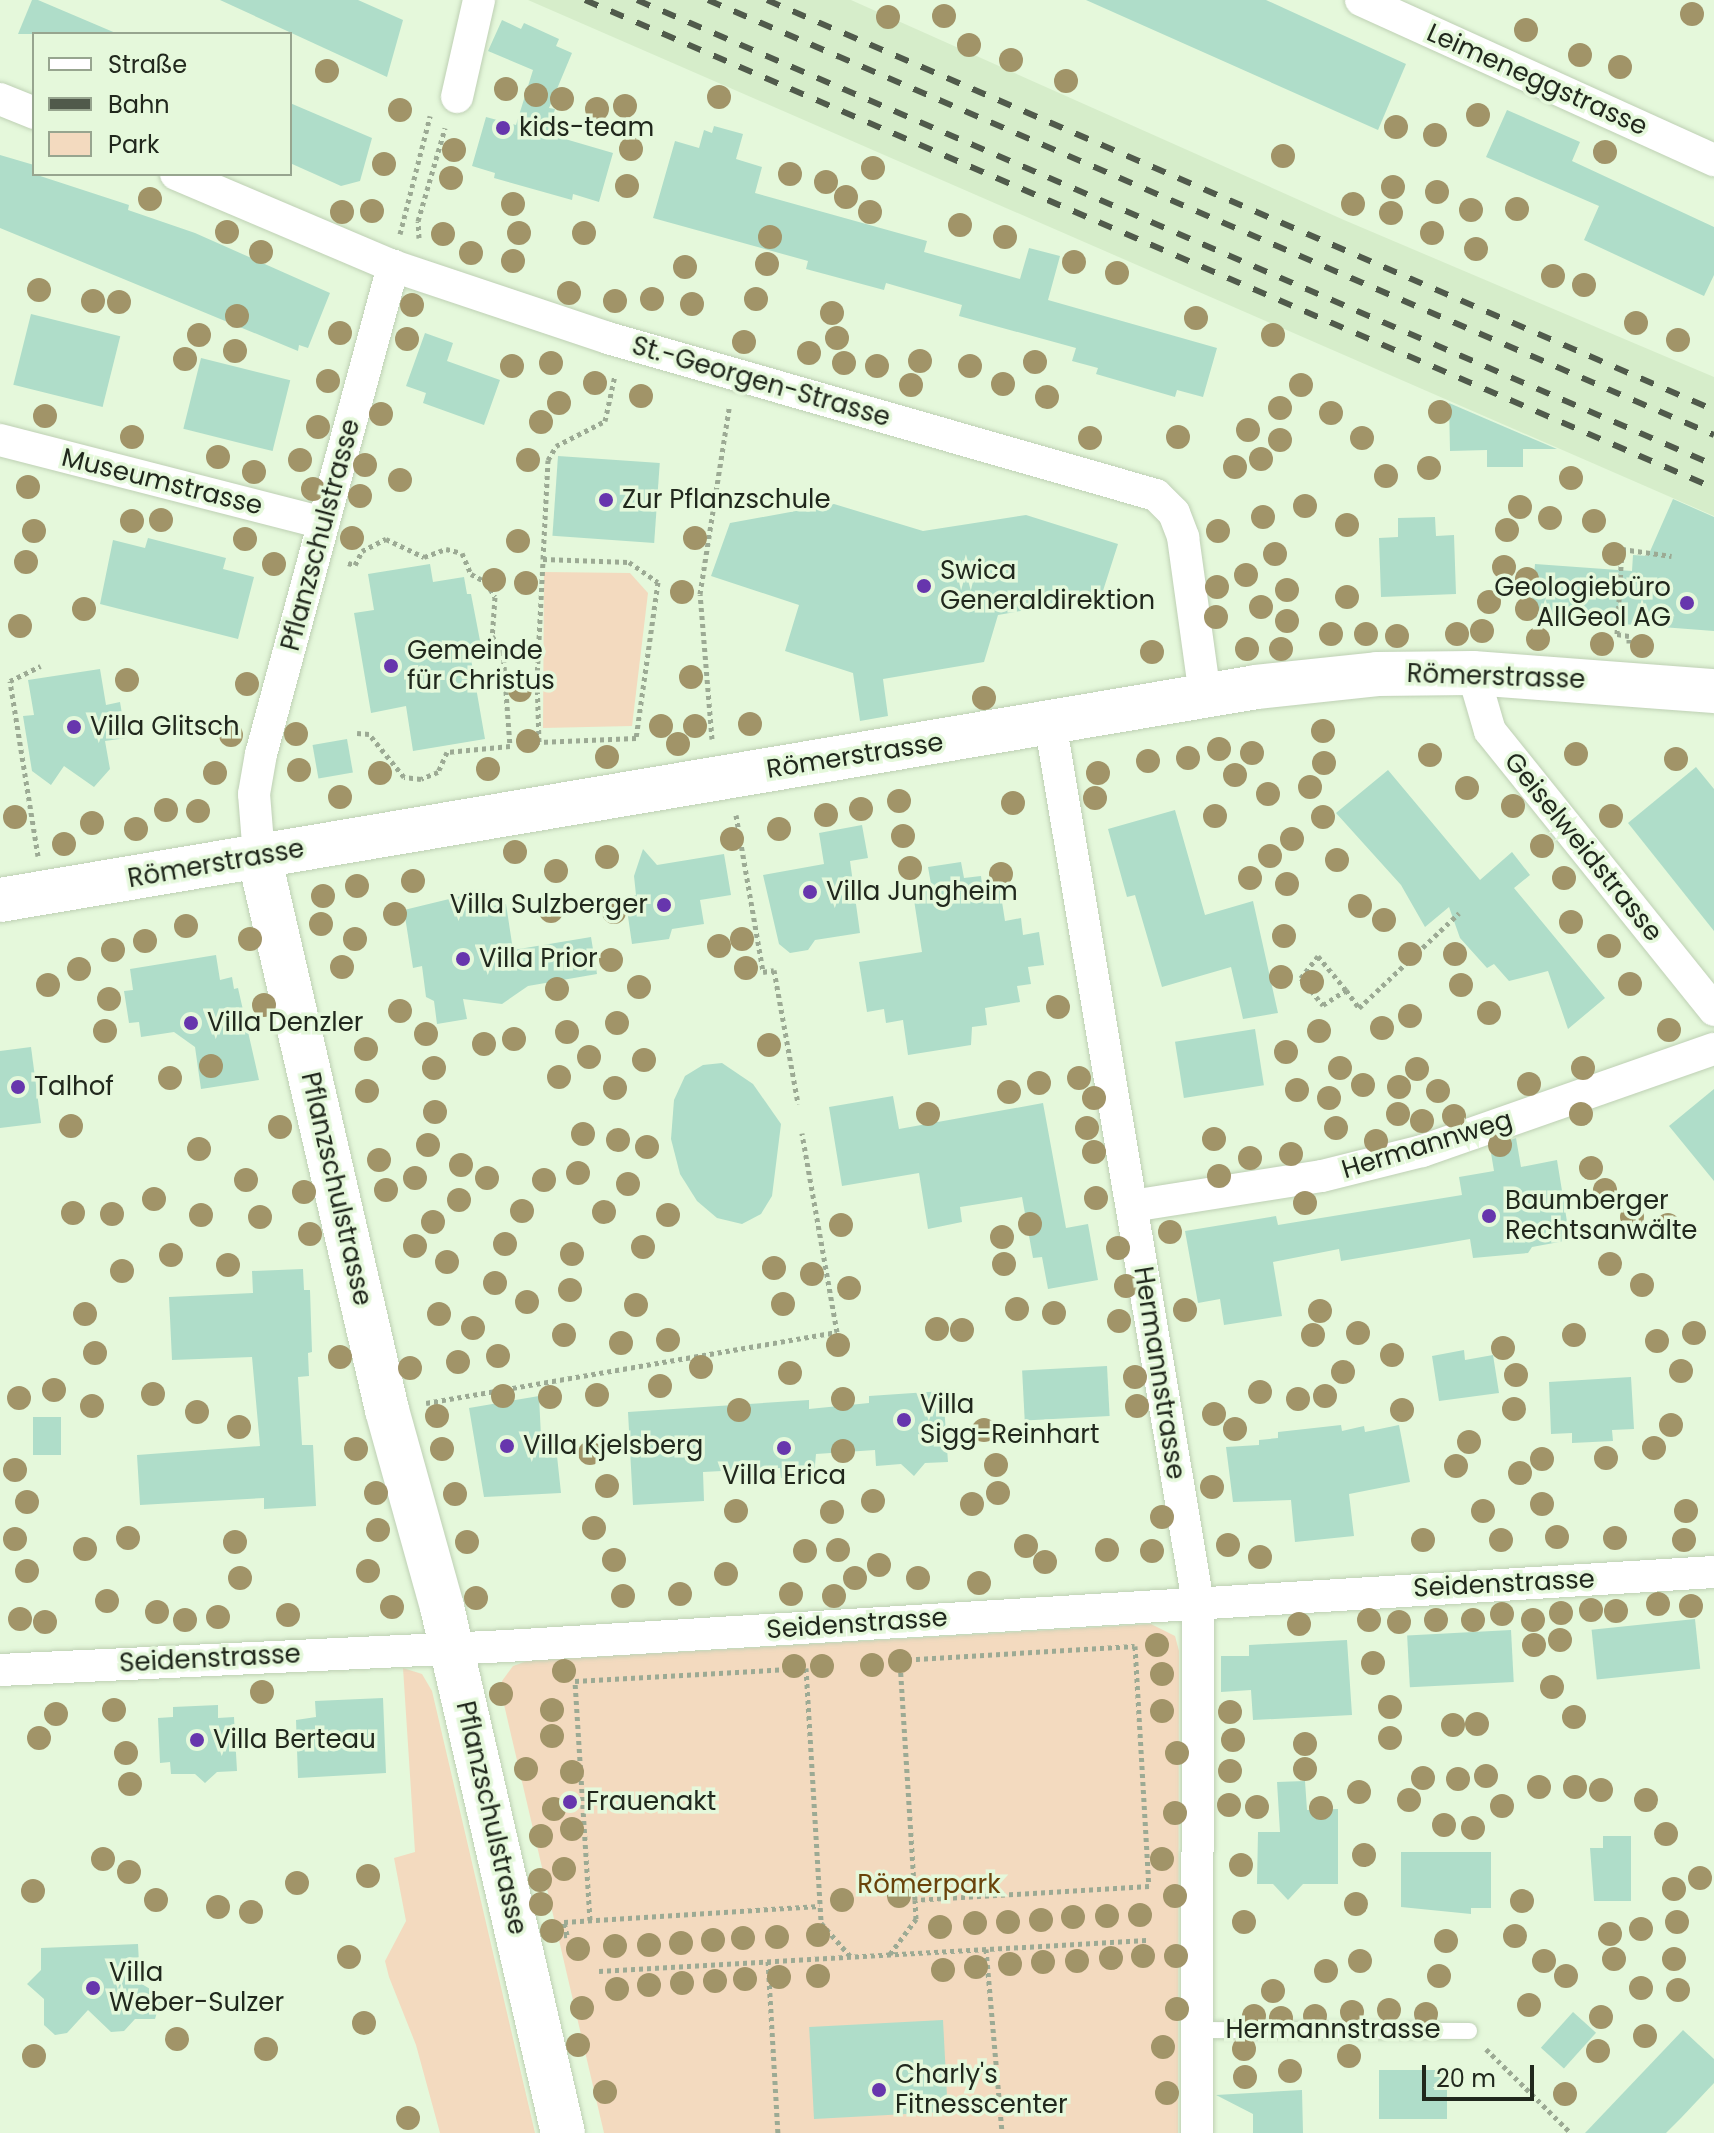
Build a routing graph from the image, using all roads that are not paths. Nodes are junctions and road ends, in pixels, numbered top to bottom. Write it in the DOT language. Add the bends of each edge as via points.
graph roads {
  1 [pos="479,0"];
  2 [pos="1361,0"];
  3 [pos="0,99"];
  4 [pos="445,100"];
  5 [pos="32,112"];
  6 [pos="1714,160"];
  7 [pos="181,176"];
  8 [pos="406,271"];
  9 [pos="0,440"];
  10 [pos="324,523"];
  11 [pos="1473,673"];
  12 [pos="1714,691"];
  13 [pos="1205,695"];
  14 [pos="1050,722"];
  15 [pos="259,856"];
  16 [pos="0,900"];
  17 [pos="1714,1010"];
  18 [pos="1714,1049"];
  19 [pos="1132,1206"];
  20 [pos="1714,1572"];
  21 [pos="1198,1603"];
  22 [pos="452,1646"];
  23 [pos="0,1670"];
  24 [pos="1198,2030"];
  25 [pos="1469,2031"];
  26 [pos="563,2133"];
  27 [pos="1197,2133"];
  1 -- 4 [label="street"];
  2 -- 6 [label="street, Leimeneggstrasse"];
  3 -- 5 [label="street"];
  7 -- 8 [label="street, St.-Georgen-Strasse"];
  8 -- 10 [label="street, Pflanzschulstrasse"];
  8 -- 13 [label="street, St.-Georgen-Strasse" via="622,343 1156,495 1174,513 1183,537"];
  9 -- 10 [label="street, Museumstrasse"];
  10 -- 15 [label="street, Pflanzschulstrasse" via="257,773 254,819"];
  11 -- 12 [label="main road, Römerstrasse"];
  11 -- 13 [label="main road, Römerstrasse" via="1377,674"];
  11 -- 17 [label="street, Geiselweidstrasse" via="1490,731"];
  13 -- 14 [label="main road, Römerstrasse"];
  14 -- 15 [label="main road, Römerstrasse"];
  14 -- 19 [label="street, Hermannstrasse"];
  15 -- 16 [label="main road, Römerstrasse"];
  15 -- 22 [label="main road, Pflanzschulstrasse" via="387,1410"];
  18 -- 19 [label="street, Hermannweg" via="1422,1151 1322,1176"];
  19 -- 21 [label="street, Hermannstrasse"];
  20 -- 21 [label="street, Seidenstrasse"];
  21 -- 22 [label="street, Seidenstrasse"];
  21 -- 24 [label="street, Hermannstrasse"];
  22 -- 23 [label="street, Seidenstrasse"];
  22 -- 26 [label="main road, Pflanzschulstrasse"];
  24 -- 25 [label="lane, Hermannstrasse"];
  24 -- 27 [label="street, Hermannstrasse"];
}
